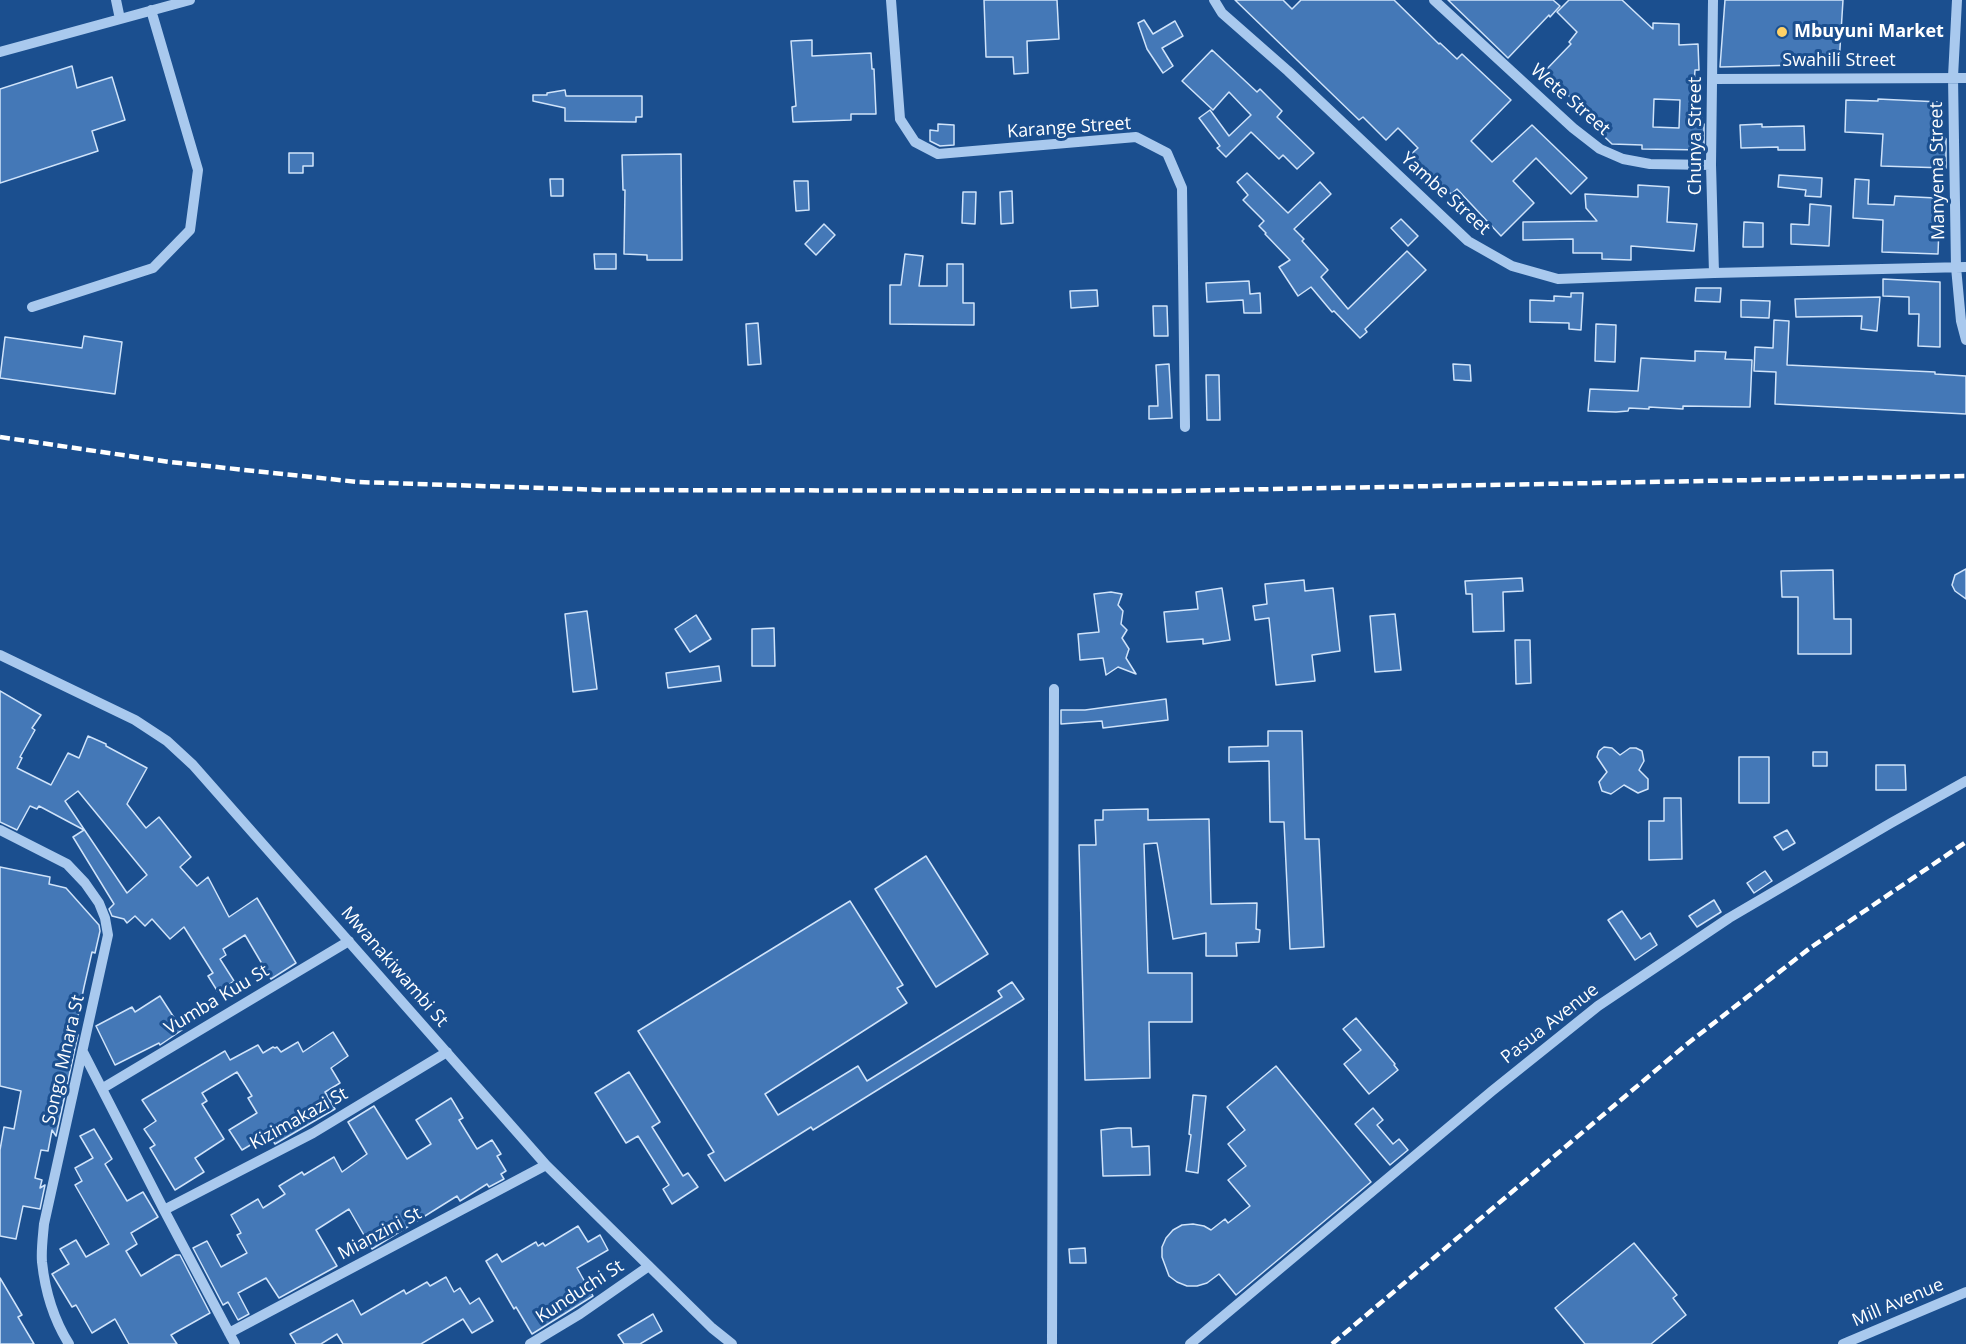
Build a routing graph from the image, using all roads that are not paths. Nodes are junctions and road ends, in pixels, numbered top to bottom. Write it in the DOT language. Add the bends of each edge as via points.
graph roads {
  1 [pos="116,0"];
  2 [pos="190,0"];
  3 [pos="891,0"];
  4 [pos="1214,0"];
  5 [pos="1434,0"];
  6 [pos="1713,0"];
  7 [pos="1957,0"];
  8 [pos="151,10"];
  9 [pos="120,20"];
  10 [pos="0,52"];
  11 [pos="1953,77"];
  12 [pos="1966,78"];
  13 [pos="1713,79"];
  14 [pos="1711,165"];
  15 [pos="1961,267"];
  16 [pos="1714,273"];
  17 [pos="32,307"];
  18 [pos="1966,340"];
  19 [pos="1185,427"];
  20 [pos="0,655"];
  21 [pos="1054,689"];
  22 [pos="1966,782"];
  23 [pos="0,830"];
  24 [pos="349,941"];
  25 [pos="83,1052"];
  26 [pos="447,1052"];
  27 [pos="103,1088"];
  28 [pos="546,1164"];
  29 [pos="164,1210"];
  30 [pos="649,1266"];
  31 [pos="1966,1292"];
  32 [pos="229,1333"];
  33 [pos="69,1344"];
  34 [pos="236,1344"];
  35 [pos="530,1344"];
  36 [pos="732,1344"];
  37 [pos="1052,1344"];
  38 [pos="1190,1344"];
  39 [pos="1843,1344"];
  1 -- 9 [label="street"];
  2 -- 8 [label="street"];
  3 -- 19 [label="street, Karange Street" via="900,119 915,142 938,154 1136,137 1167,153 1182,188"];
  4 -- 16 [label="street, Yambe Street" via="1222,13 1468,241 1512,266 1558,279"];
  5 -- 14 [label="street, Wete Street" via="1572,128 1600,149 1650,164"];
  6 -- 13 [label="street, Chunya Street"];
  7 -- 11 [label="street, Manyema Street"];
  8 -- 9 [label="street"];
  8 -- 17 [label="street" via="198,170 190,230 153,268"];
  9 -- 10 [label="street"];
  11 -- 12 [label="street, Swahili Street"];
  11 -- 13 [label="street, Swahili Street"];
  11 -- 15 [label="street, Manyema Street"];
  13 -- 14 [label="street, Chunya Street"];
  14 -- 16 [label="street, Chunya Street"];
  15 -- 16 [label="street, Yambe Street"];
  15 -- 18 [label="street, Manyema Street" via="1961,321"];
  20 -- 24 [label="street, Mwanakiwambi St" via="135,720 167,741 193,765"];
  21 -- 37 [label="street"];
  22 -- 38 [label="street, Pasua Avenue" via="1729,918 1598,1006"];
  23 -- 25 [label="street, Songo Mnara St" via="67,864 90,890 105,918 108,935"];
  24 -- 26 [label="street, Mwanakiwambi St"];
  24 -- 27 [label="street, Vumba Kuu St"];
  25 -- 27 [label="street"];
  25 -- 33 [label="street, Songo Mnara St" via="44,1224 42,1260 49,1297"];
  26 -- 28 [label="street, Mwanakiwambi St"];
  26 -- 29 [label="street, Kizimakazi St" via="313,1133"];
  27 -- 29 [label="street"];
  28 -- 30 [label="street, Mwanakiwambi St"];
  28 -- 32 [label="street, Mianzini St"];
  29 -- 32 [label="street"];
  30 -- 35 [label="street, Kunduchi St"];
  30 -- 36 [label="street, Mwanakiwambi St"];
  31 -- 39 [label="street, Mill Avenue"];
  32 -- 34 [label="street"];
}
